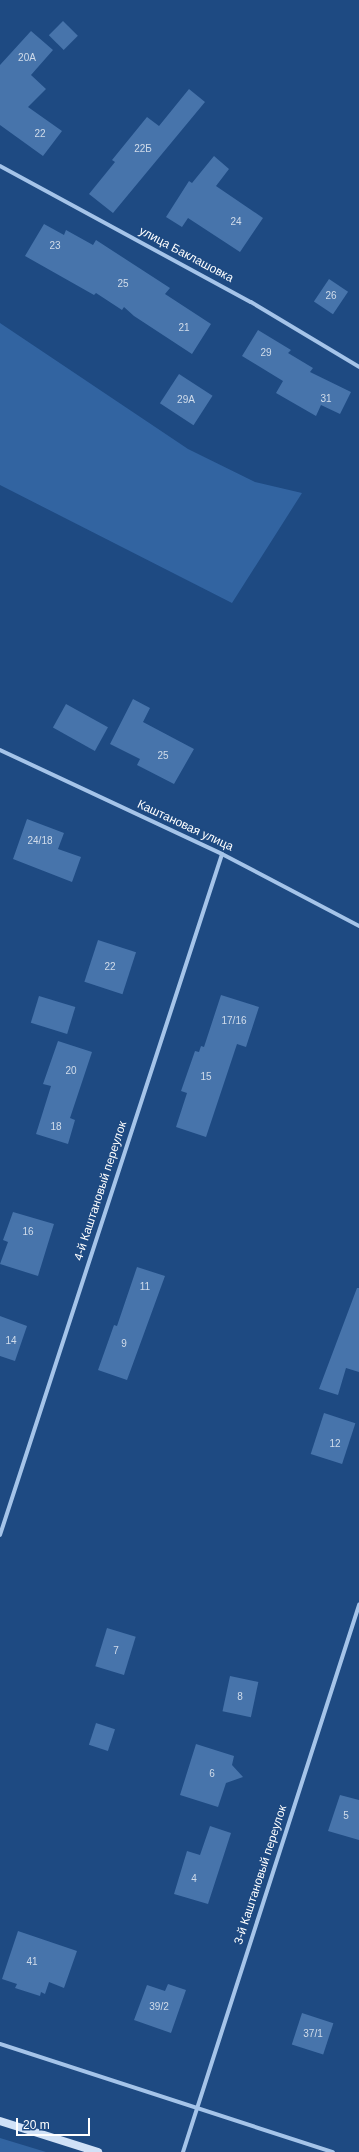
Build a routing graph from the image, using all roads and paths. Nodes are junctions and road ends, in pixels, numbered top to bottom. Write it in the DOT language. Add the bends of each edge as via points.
graph roads {
  1 [pos="0,166"];
  2 [pos="359,367"];
  3 [pos="0,750"];
  4 [pos="222,854"];
  5 [pos="359,926"];
  6 [pos="0,1535"];
  7 [pos="359,1605"];
  8 [pos="0,2044"];
  9 [pos="197,2108"];
  10 [pos="0,2121"];
  11 [pos="98,2152"];
  12 [pos="183,2152"];
  13 [pos="333,2152"];
  1 -- 2 [label="street, улица Баклашовка" via="251,302"];
  3 -- 4 [label="street, Каштановая улица"];
  4 -- 5 [label="street, Каштановая улица"];
  4 -- 6 [label="street, 4-й Каштановый переулок"];
  7 -- 9 [label="street, 3-й Каштановый переулок"];
  8 -- 9 [label="street"];
  9 -- 12 [label="street, 3-й Каштановый переулок"];
  9 -- 13 [label="street"];
  10 -- 11 [label="main road"];
}
